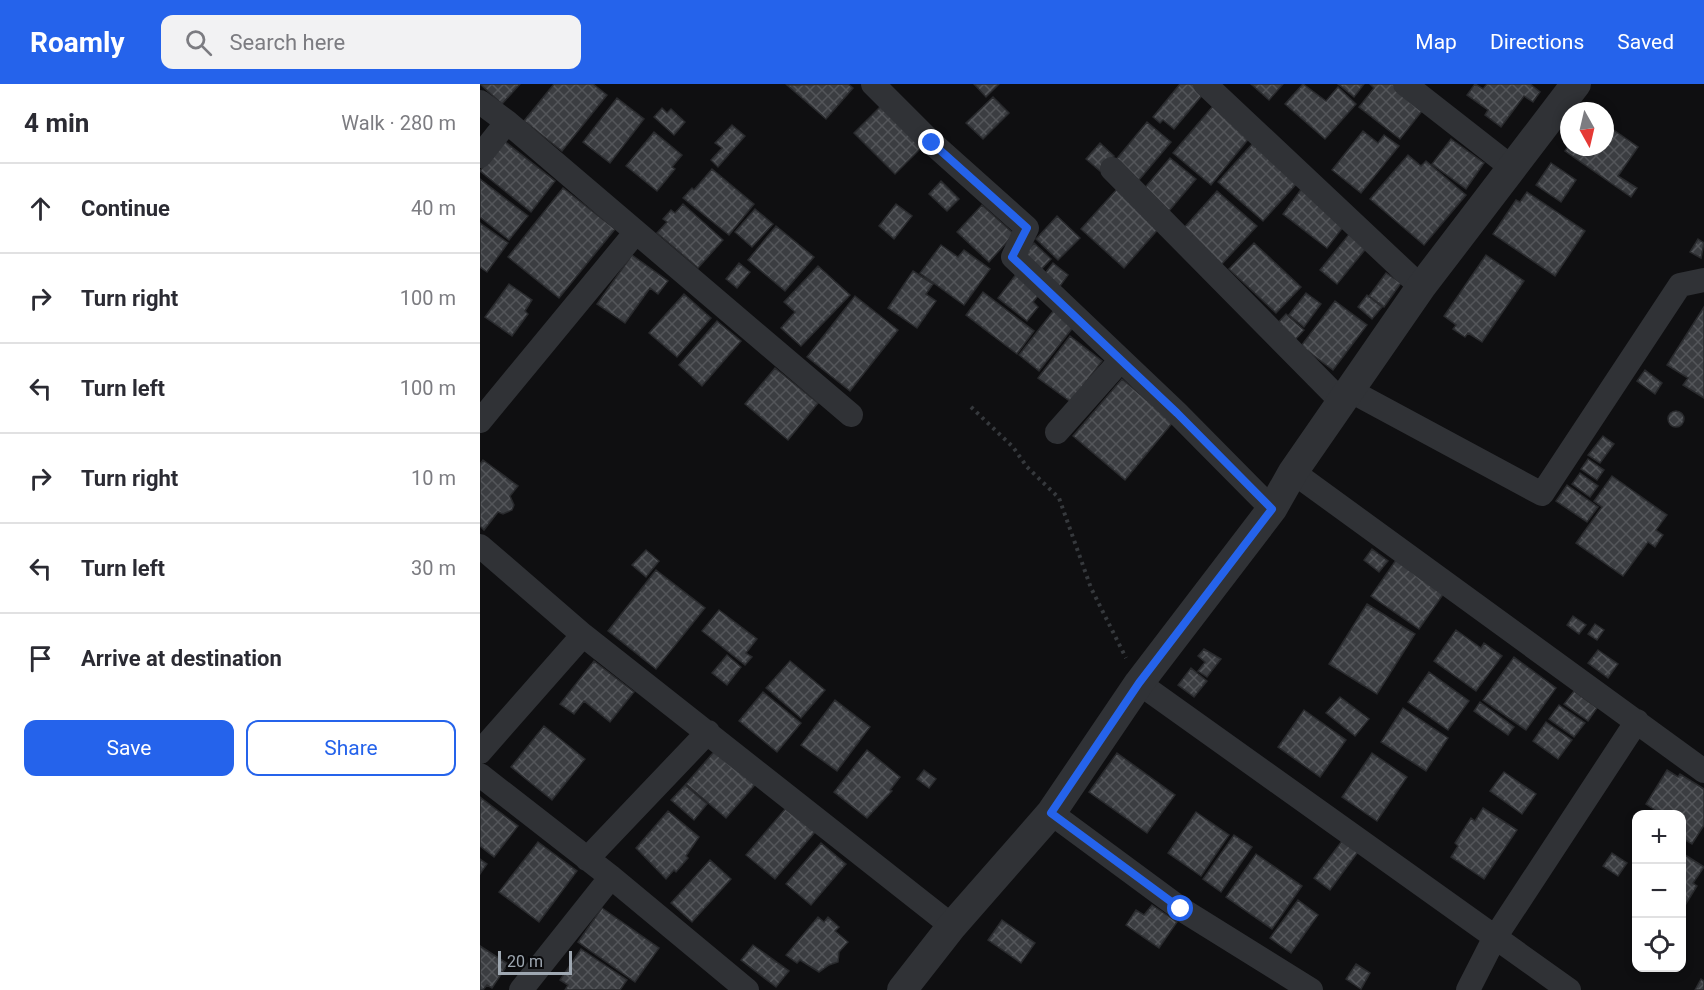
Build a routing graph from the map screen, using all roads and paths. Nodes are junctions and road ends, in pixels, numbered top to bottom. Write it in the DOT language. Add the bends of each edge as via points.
graph roads {
  1 [pos="873,84"];
  2 [pos="1205,84"];
  3 [pos="1405,84"];
  4 [pos="1576,84"];
  5 [pos="480,102"];
  6 [pos="507,122"];
  7 [pos="480,156"];
  8 [pos="1511,167"];
  9 [pos="1112,169"];
  10 [pos="636,232"];
  11 [pos="1704,280"];
  12 [pos="1421,287"];
  13 [pos="1120,361"];
  14 [pos="1346,396"];
  15 [pos="970,407"];
  16 [pos="851,415"];
  17 [pos="480,421"];
  18 [pos="1057,432"];
  19 [pos="1293,472"];
  20 [pos="1272,509"];
  21 [pos="480,546"];
  22 [pos="583,635"];
  23 [pos="1139,683"];
  24 [pos="1637,721"];
  25 [pos="708,732"];
  26 [pos="480,752"];
  27 [pos="1704,771"];
  28 [pos="480,775"];
  29 [pos="1051,813"];
  30 [pos="588,859"];
  31 [pos="611,877"];
  32 [pos="952,926"];
  33 [pos="1494,939"];
  34 [pos="521,990"];
  35 [pos="747,990"];
  36 [pos="902,990"];
  37 [pos="1311,990"];
  38 [pos="1468,990"];
  39 [pos="1569,990"];
  1 -- 13 [label="street" via="1027,228 1012,257"];
  2 -- 12 [label="street"];
  3 -- 8 [label="street"];
  4 -- 8 [label="street"];
  5 -- 6 [label="street"];
  6 -- 7 [label="street"];
  6 -- 10 [label="street"];
  8 -- 12 [label="street"];
  9 -- 14 [label="street"];
  10 -- 16 [label="street"];
  10 -- 17 [label="street"];
  11 -- 14 [label="street" via="1680,285 1542,494"];
  12 -- 14 [label="street"];
  13 -- 18 [label="street"];
  13 -- 20 [label="street"];
  14 -- 19 [label="street"];
  15 -- 23 [label="path" via="1059,498 1091,588"];
  19 -- 20 [label="street"];
  19 -- 24 [label="street"];
  20 -- 23 [label="street"];
  21 -- 22 [label="street"];
  22 -- 25 [label="street"];
  22 -- 26 [label="street"];
  23 -- 29 [label="street"];
  23 -- 33 [label="street"];
  24 -- 27 [label="street"];
  24 -- 33 [label="street"];
  25 -- 30 [label="street"];
  25 -- 32 [label="street"];
  28 -- 30 [label="street"];
  29 -- 32 [label="street"];
  29 -- 37 [label="street" via="1181,909"];
  30 -- 31 [label="street"];
  31 -- 34 [label="street"];
  31 -- 35 [label="street"];
  32 -- 36 [label="street"];
  33 -- 38 [label="street"];
  33 -- 39 [label="street"];
}
